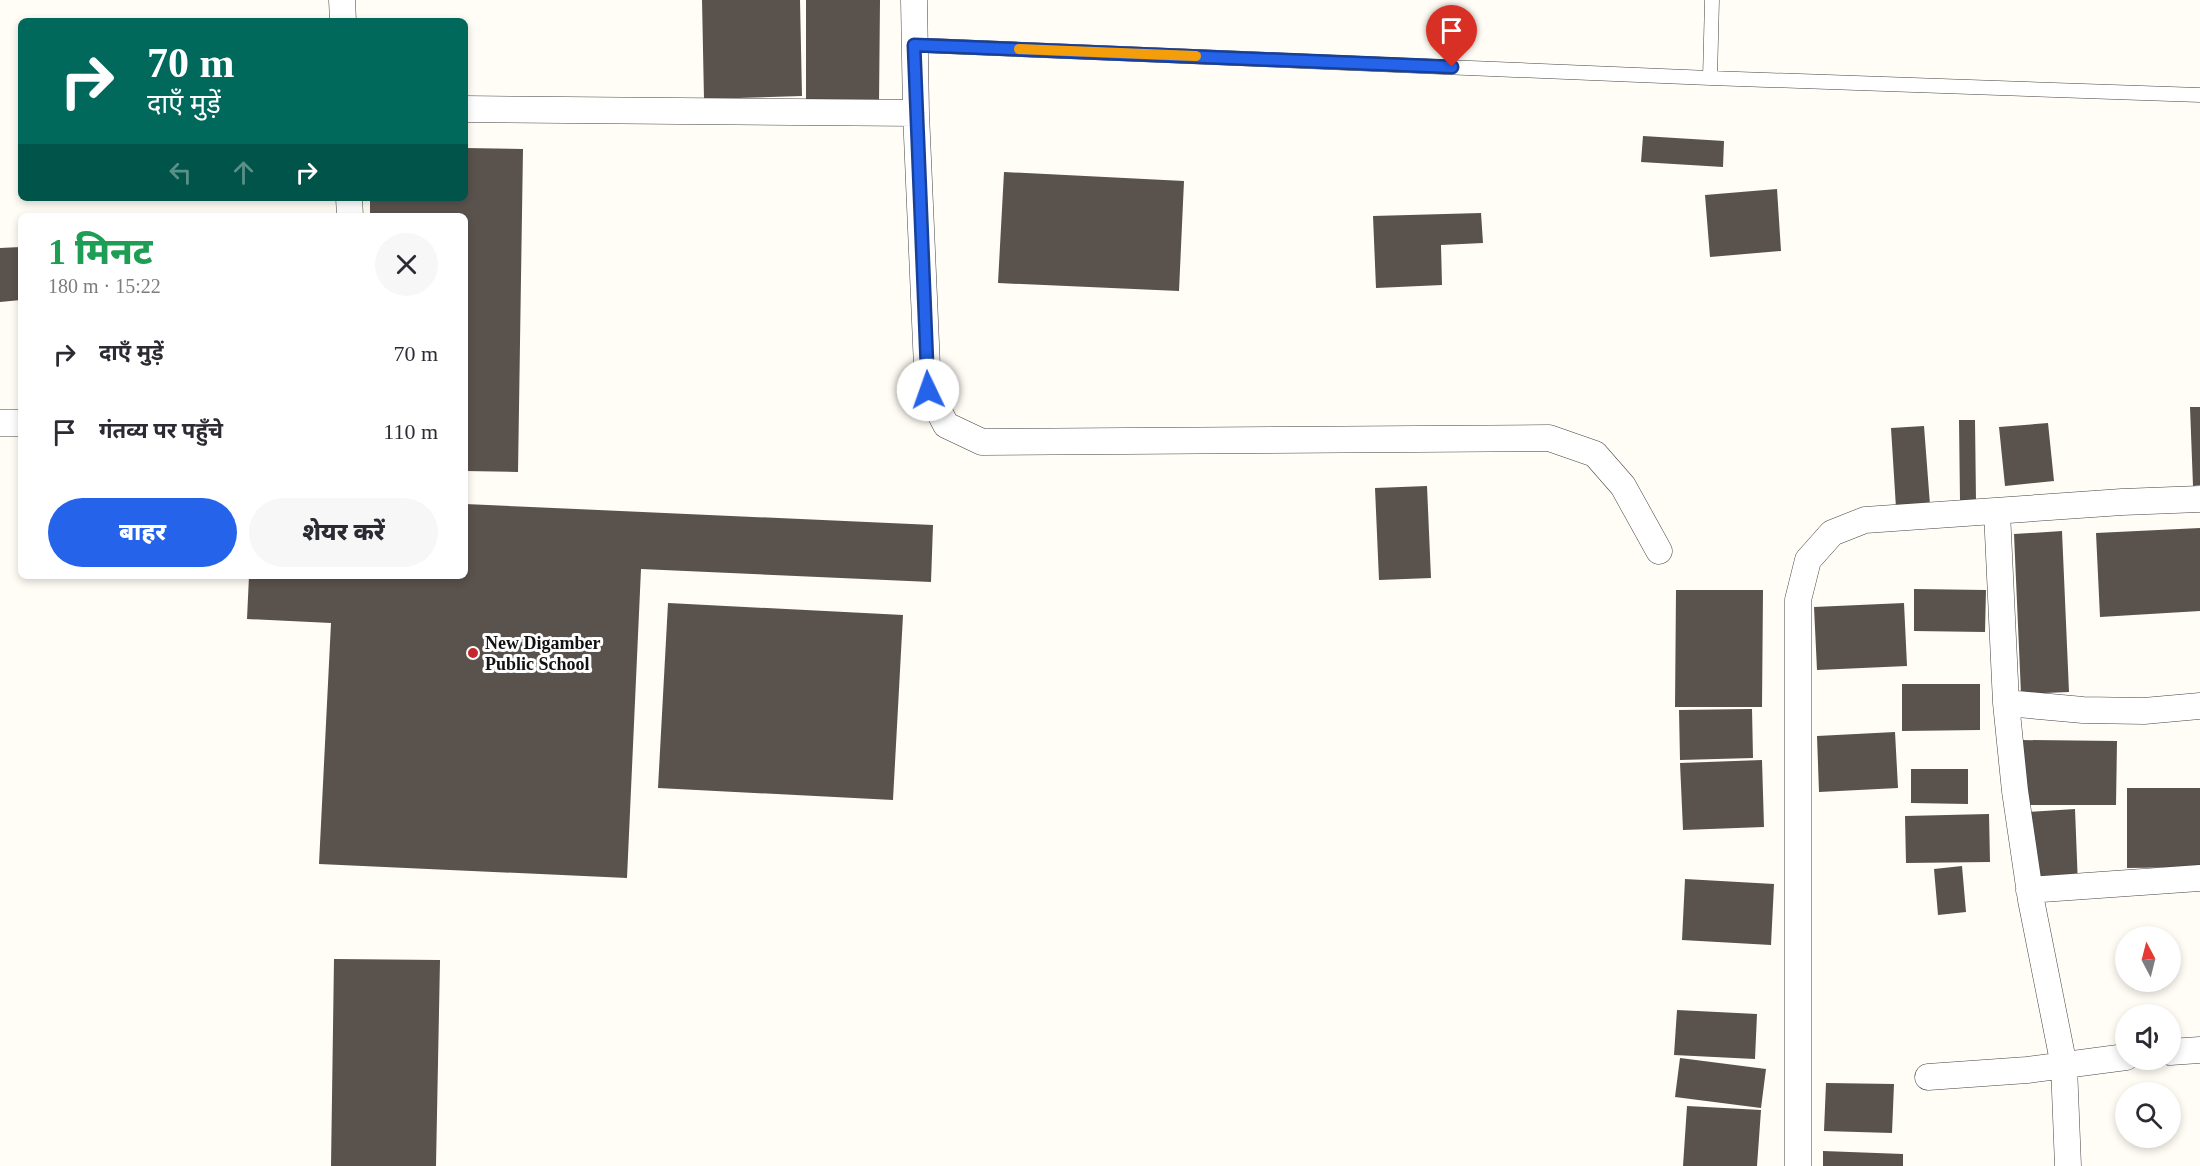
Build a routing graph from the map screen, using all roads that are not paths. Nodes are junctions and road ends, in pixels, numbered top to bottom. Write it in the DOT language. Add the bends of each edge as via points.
graph roads {
  1 [pos="342,0"];
  2 [pos="914,0"];
  3 [pos="1712,0"];
  4 [pos="343,18"];
  5 [pos="914,45"];
  6 [pos="1710,78"];
  7 [pos="2200,95"];
  8 [pos="468,109"];
  9 [pos="916,112"];
  10 [pos="0,423"];
  11 [pos="18,423"];
  12 [pos="2200,499"];
  13 [pos="1997,512"];
  14 [pos="1659,551"];
  15 [pos="2006,703"];
  16 [pos="2200,706"];
  17 [pos="2200,878"];
  18 [pos="2029,890"];
  19 [pos="2200,1050"];
  20 [pos="2181,1051"];
  21 [pos="2115,1059"];
  22 [pos="2064,1066"];
  23 [pos="1928,1077"];
  24 [pos="1798,1166"];
  25 [pos="2068,1166"];
  1 -- 4 [label="street"];
  2 -- 5 [label="street"];
  3 -- 6 [label="lane"];
  5 -- 6 [label="lane"];
  5 -- 9 [label="street"];
  6 -- 7 [label="lane"];
  8 -- 9 [label="street"];
  9 -- 14 [label="street" via="928,390 946,425 982,442 1549,438 1595,454 1623,486"];
  10 -- 11 [label="street"];
  12 -- 13 [label="street"];
  13 -- 15 [label="street"];
  13 -- 24 [label="street" via="1865,520 1832,533 1808,560 1798,600"];
  15 -- 16 [label="street" via="2144,711"];
  15 -- 18 [label="street"];
  17 -- 18 [label="street"];
  18 -- 22 [label="street"];
  19 -- 20 [label="street"];
  21 -- 22 [label="street"];
  22 -- 23 [label="street"];
  22 -- 25 [label="street"];
}
